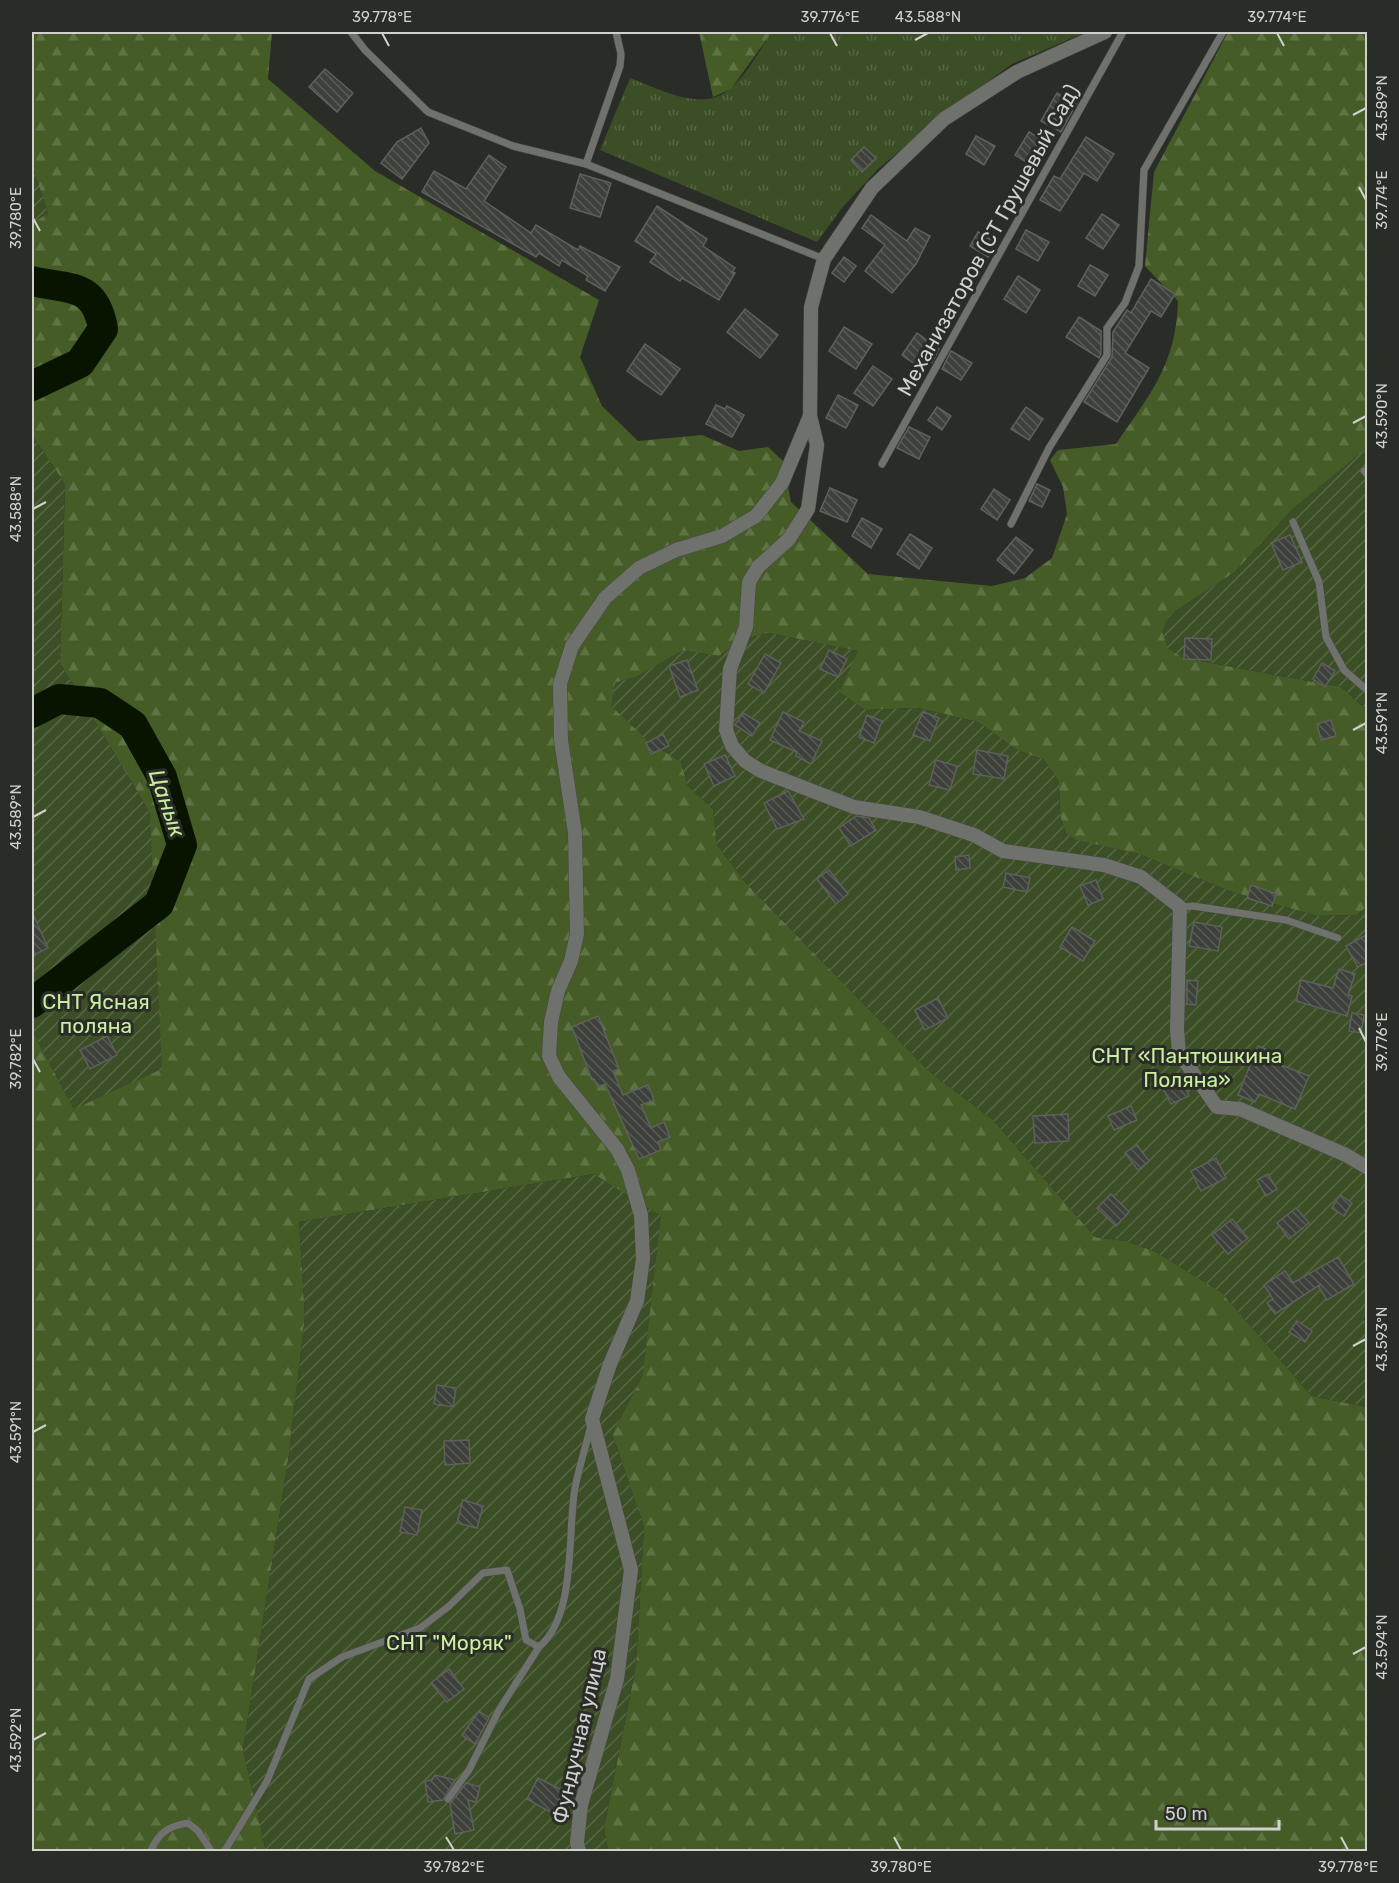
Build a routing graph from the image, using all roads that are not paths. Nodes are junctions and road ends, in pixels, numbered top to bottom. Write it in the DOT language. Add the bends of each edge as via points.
graph roads {
  1 [pos="351,32"];
  2 [pos="616,32"];
  3 [pos="1105,32"];
  4 [pos="1123,32"];
  5 [pos="1223,32"];
  6 [pos="586,164"];
  7 [pos="824,259"];
  8 [pos="810,416"];
  9 [pos="882,464"];
  10 [pos="1293,522"];
  11 [pos="1011,524"];
  12 [pos="1368,691"];
  13 [pos="1180,907"];
  14 [pos="1338,938"];
  15 [pos="1368,1168"];
  16 [pos="592,1419"];
  17 [pos="539,1647"];
  18 [pos="448,1799"];
  19 [pos="150,1851"];
  20 [pos="212,1851"];
  21 [pos="224,1851"];
  22 [pos="579,1851"];
  1 -- 6 [label="lane" via="428,111 513,146"];
  2 -- 6 [label="lane" via="620,66"];
  3 -- 7 [label="street" via="1017,72 944,119 872,188"];
  4 -- 9 [label="lane, Механизаторов (СТ Грушевый Сад)"];
  5 -- 11 [label="lane" via="1144,170 1139,266 1125,303 1107,328 1107,355 1049,448"];
  6 -- 7 [label="lane"];
  7 -- 8 [label="street" via="811,307"];
  8 -- 13 [label="street" via="817,446 808,509 789,539 758,567 749,582 746,627 730,669 726,702 726,730 732,746 761,771 854,807 919,817 974,835 1003,851 1104,865 1141,877"];
  8 -- 16 [label="street" via="782,483 756,516 722,536 639,567 606,598 572,646 560,684 561,740 575,833 577,934 558,991 549,1056 559,1077 628,1170 641,1215 643,1260 637,1301"];
  10 -- 12 [label="lane" via="1319,582 1326,637 1344,670"];
  13 -- 14 [label="lane" via="1286,920"];
  13 -- 15 [label="street" via="1177,1029 1179,1053 1191,1074 1216,1107 1240,1109"];
  16 -- 17 [label="lane" via="575,1489 571,1549 558,1620 550,1638"];
  16 -- 22 [label="street, Фундучная улица" via="631,1570 617,1679 581,1805"];
  17 -- 18 [label="lane" via="499,1710 469,1770"];
  17 -- 21 [label="lane" via="526,1640 507,1570 483,1573 420,1628 342,1657 309,1679 267,1781"];
  19 -- 20 [label="lane" via="160,1833 188,1823"];
}
